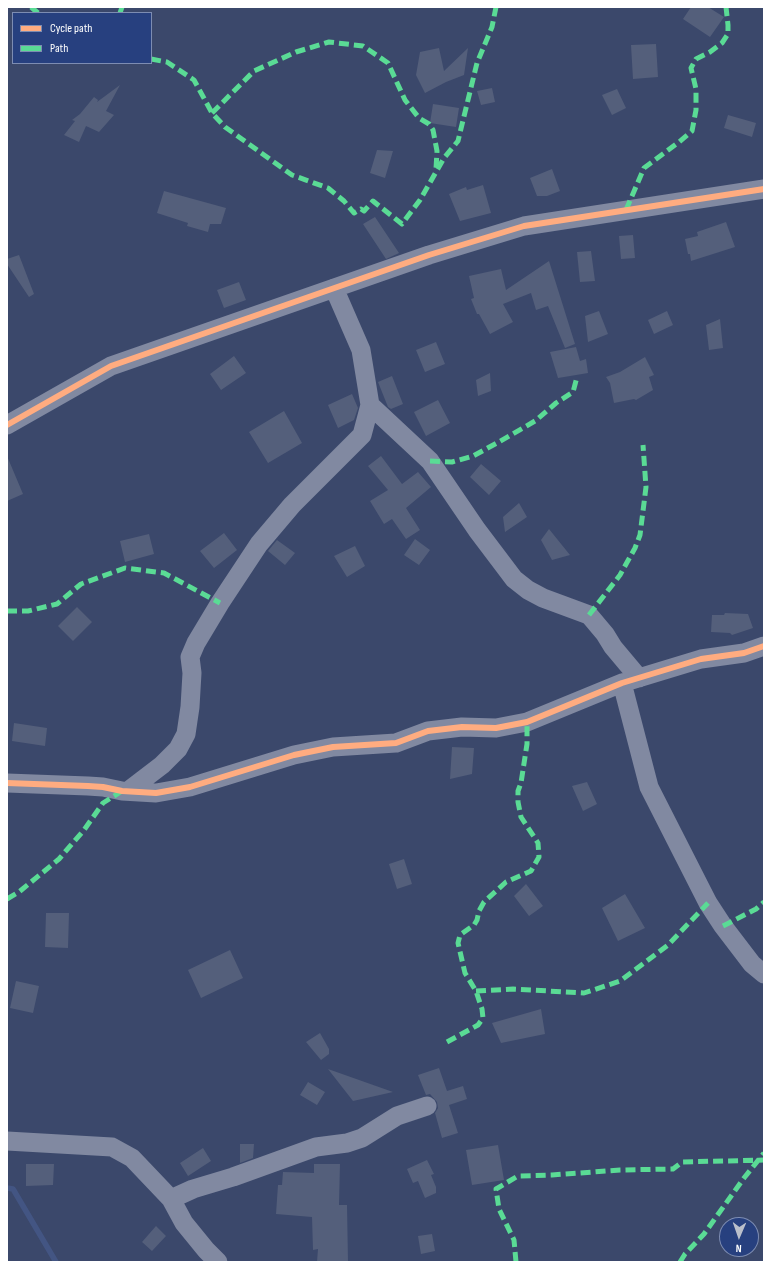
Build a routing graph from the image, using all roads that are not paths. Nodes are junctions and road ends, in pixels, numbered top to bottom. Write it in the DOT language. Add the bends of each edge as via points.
graph roads {
  1 [pos="764,189"];
  2 [pos="334,288"];
  3 [pos="370,405"];
  4 [pos="7,425"];
  5 [pos="764,646"];
  6 [pos="630,680"];
  7 [pos="7,783"];
  8 [pos="128,791"];
  9 [pos="764,974"];
  10 [pos="427,1106"];
  11 [pos="7,1141"];
  12 [pos="171,1200"];
  13 [pos="218,1262"];
  1 -- 2 [label="street" via="524,226"];
  2 -- 3 [label="street" via="361,350"];
  2 -- 4 [label="street" via="111,366"];
  3 -- 6 [label="street" via="430,461 514,579 542,598 589,615 605,634"];
  3 -- 8 [label="street" via="362,434 292,505 259,544 220,603 190,657 192,673 186,734 178,749 162,765"];
  5 -- 6 [label="street"];
  6 -- 8 [label="street" via="527,722 496,728 462,727 428,731 396,743 333,747 294,755 190,787 156,793"];
  6 -- 9 [label="street" via="650,787 708,902 752,964"];
  7 -- 8 [label="street" via="88,786"];
  10 -- 12 [label="street" via="397,1116 362,1138 347,1143 316,1147 193,1189"];
  11 -- 12 [label="street" via="112,1147 132,1158"];
  12 -- 13 [label="street" via="184,1223"];
}
